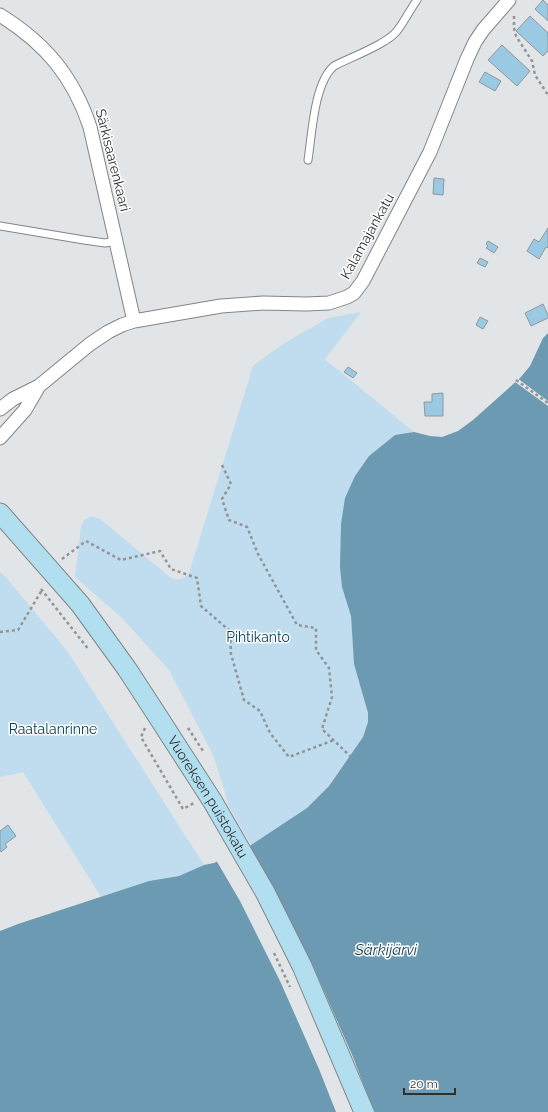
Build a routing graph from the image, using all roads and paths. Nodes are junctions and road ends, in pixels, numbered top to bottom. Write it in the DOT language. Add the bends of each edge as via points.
graph roads {
  1 [pos="417,0"];
  2 [pos="509,0"];
  3 [pos="0,14"];
  4 [pos="514,14"];
  5 [pos="548,94"];
  6 [pos="308,160"];
  7 [pos="0,226"];
  8 [pos="116,241"];
  9 [pos="134,321"];
  10 [pos="516,380"];
  11 [pos="39,386"];
  12 [pos="548,404"];
  13 [pos="0,410"];
  14 [pos="0,438"];
  15 [pos="222,465"];
  16 [pos="0,513"];
  17 [pos="50,569"];
  18 [pos="36,584"];
  19 [pos="42,590"];
  20 [pos="0,632"];
  21 [pos="91,652"];
  22 [pos="150,720"];
  23 [pos="150,735"];
  24 [pos="334,740"];
  25 [pos="350,756"];
  26 [pos="192,802"];
  27 [pos="196,802"];
  28 [pos="196,808"];
  29 [pos="273,951"];
  30 [pos="292,993"];
  31 [pos="364,1112"];
  1 -- 6 [label="lane" via="391,37 329,70 319,90"];
  2 -- 9 [label="street, Kalamajankatu" via="475,42 430,152 363,281 354,293 329,303 220,306"];
  3 -- 8 [label="street, Särkisaarenkaari" via="28,34 55,59 77,95 90,127"];
  4 -- 5 [label="path" via="516,36 532,61 535,75"];
  7 -- 8 [label="lane" via="105,243"];
  8 -- 9 [label="street, Särkisaarenkaari"];
  9 -- 11 [label="street, Kalamajankatu" via="114,328 90,344"];
  10 -- 12 [label="path"];
  11 -- 13 [label="street, Kalamajankatu" via="13,399"];
  11 -- 14 [label="street, Kalamajankatu" via="25,410"];
  15 -- 24 [label="path" via="231,484 222,499 229,520 247,527 258,554 297,625 316,628 316,650 329,668 332,697 322,729"];
  16 -- 17 [label="main road, Vuoreksen puistokatu"];
  17 -- 22 [label="main road, Vuoreksen puistokatu" via="80,604 127,669"];
  17 -- 24 [label="path" via="86,541 120,560 160,551 171,569 197,578 200,606 230,631 230,654 244,700 260,711 270,733 288,757"];
  18 -- 19 [label="path"];
  19 -- 20 [label="path" via="18,630"];
  19 -- 21 [label="path"];
  22 -- 23 [label="path"];
  22 -- 27 [label="path" via="141,737 183,808"];
  22 -- 31 [label="main road, Vuoreksen puistokatu, bridge" via="213,802 265,892 302,966"];
  24 -- 25 [label="path"];
  26 -- 28 [label="path"];
  29 -- 30 [label="path, bridge"];
}
